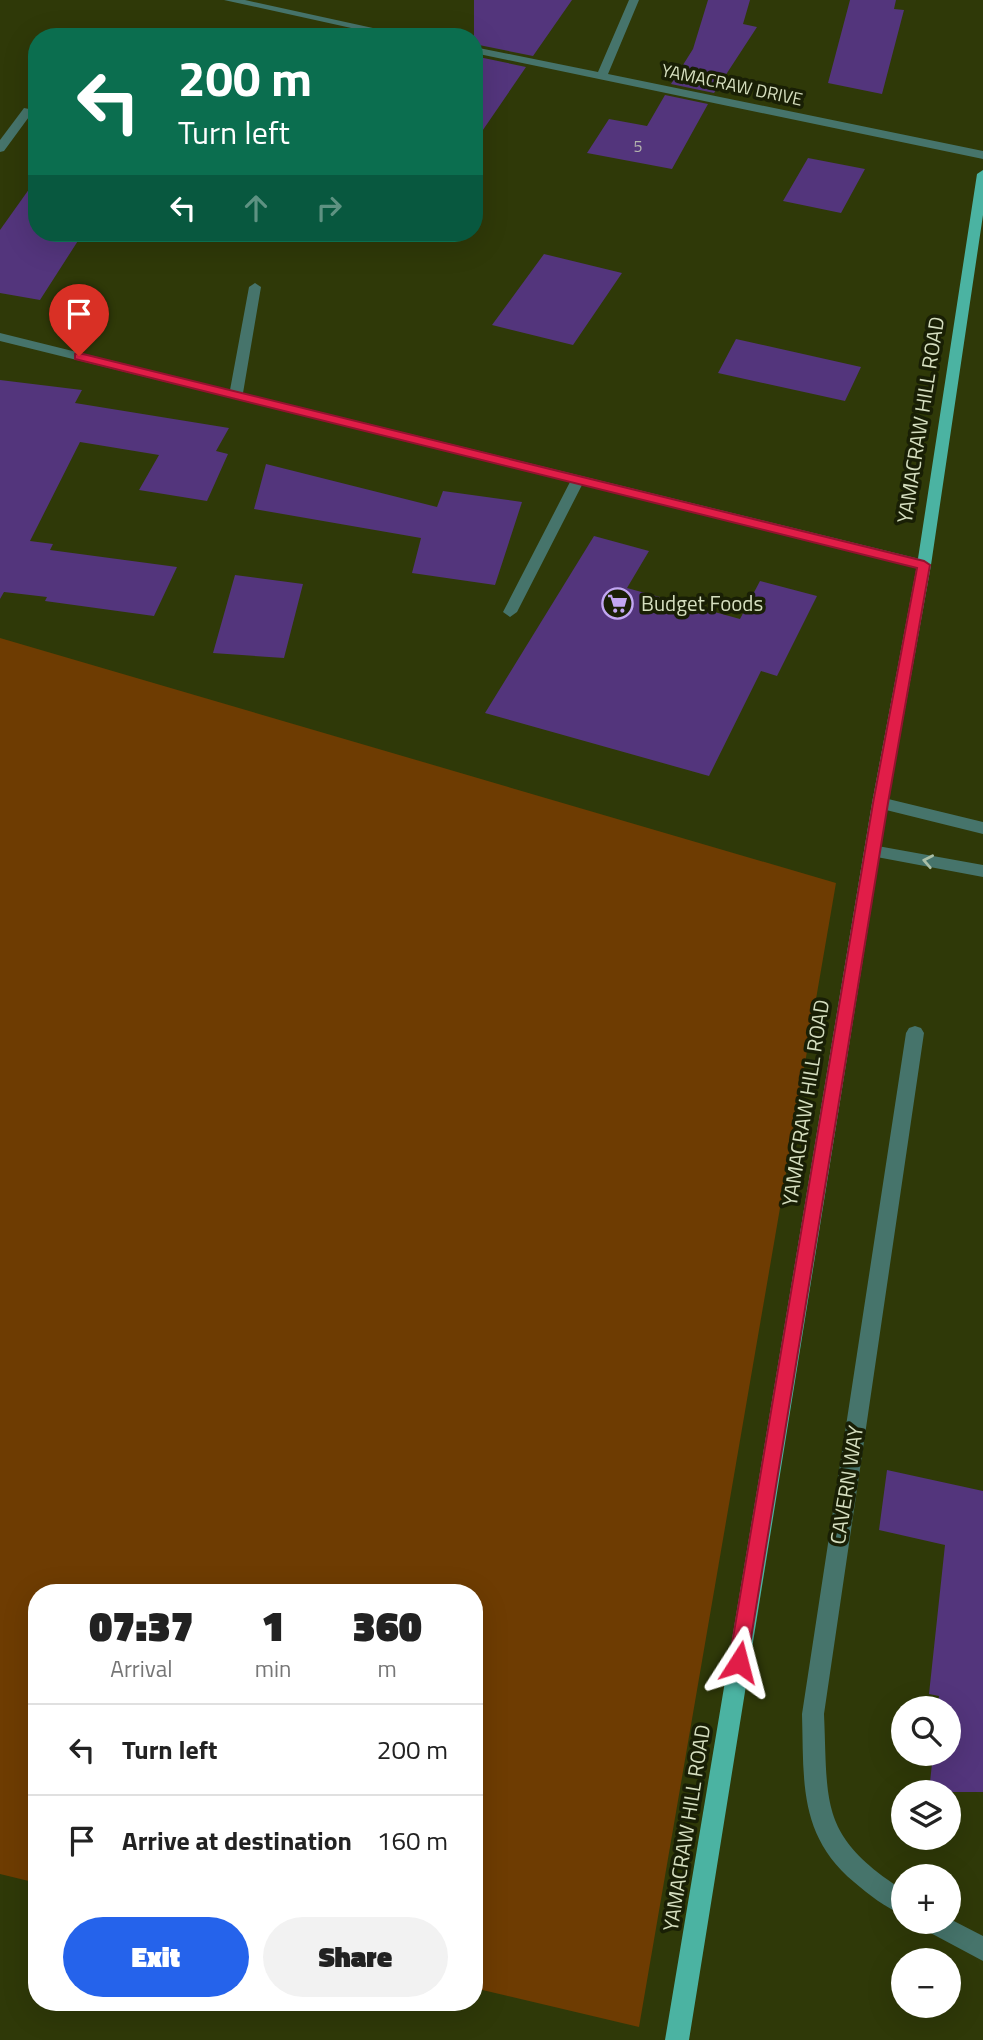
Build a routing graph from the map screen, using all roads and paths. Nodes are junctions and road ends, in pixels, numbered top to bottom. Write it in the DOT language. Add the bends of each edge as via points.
graph roads {
  1 [pos="229,0"];
  2 [pos="634,0"];
  3 [pos="365,28"];
  4 [pos="483,52"];
  5 [pos="602,76"];
  6 [pos="28,110"];
  7 [pos="0,148"];
  8 [pos="983,155"];
  9 [pos="983,174"];
  10 [pos="255,288"];
  11 [pos="0,337"];
  12 [pos="236,395"];
  13 [pos="579,480"];
  14 [pos="924,565"];
  15 [pos="510,612"];
  16 [pos="880,803"];
  17 [pos="983,828"];
  18 [pos="872,851"];
  19 [pos="983,871"];
  20 [pos="915,1033"];
  21 [pos="891,1894"];
  22 [pos="955,1934"];
  23 [pos="983,1949"];
  24 [pos="677,2040"];
  1 -- 3 [label="street"];
  2 -- 5 [label="street"];
  4 -- 5 [label="street, YAMACRAW DRIVE"];
  5 -- 8 [label="street, YAMACRAW DRIVE"];
  6 -- 7 [label="street"];
  9 -- 14 [label="main road, YAMACRAW HILL ROAD"];
  10 -- 12 [label="street"];
  11 -- 12 [label="street"];
  12 -- 13 [label="street"];
  13 -- 14 [label="street"];
  13 -- 15 [label="street"];
  14 -- 16 [label="main road, YAMACRAW HILL ROAD"];
  16 -- 17 [label="street"];
  16 -- 18 [label="main road, YAMACRAW HILL ROAD"];
  19 -- 18 [label="street, one-way"];
  18 -- 24 [label="main road, YAMACRAW HILL ROAD"];
  20 -- 21 [label="street, CAVERN WAY" via="813,1714 817,1791 824,1826 842,1856"];
  22 -- 23 [label="street"];
}
